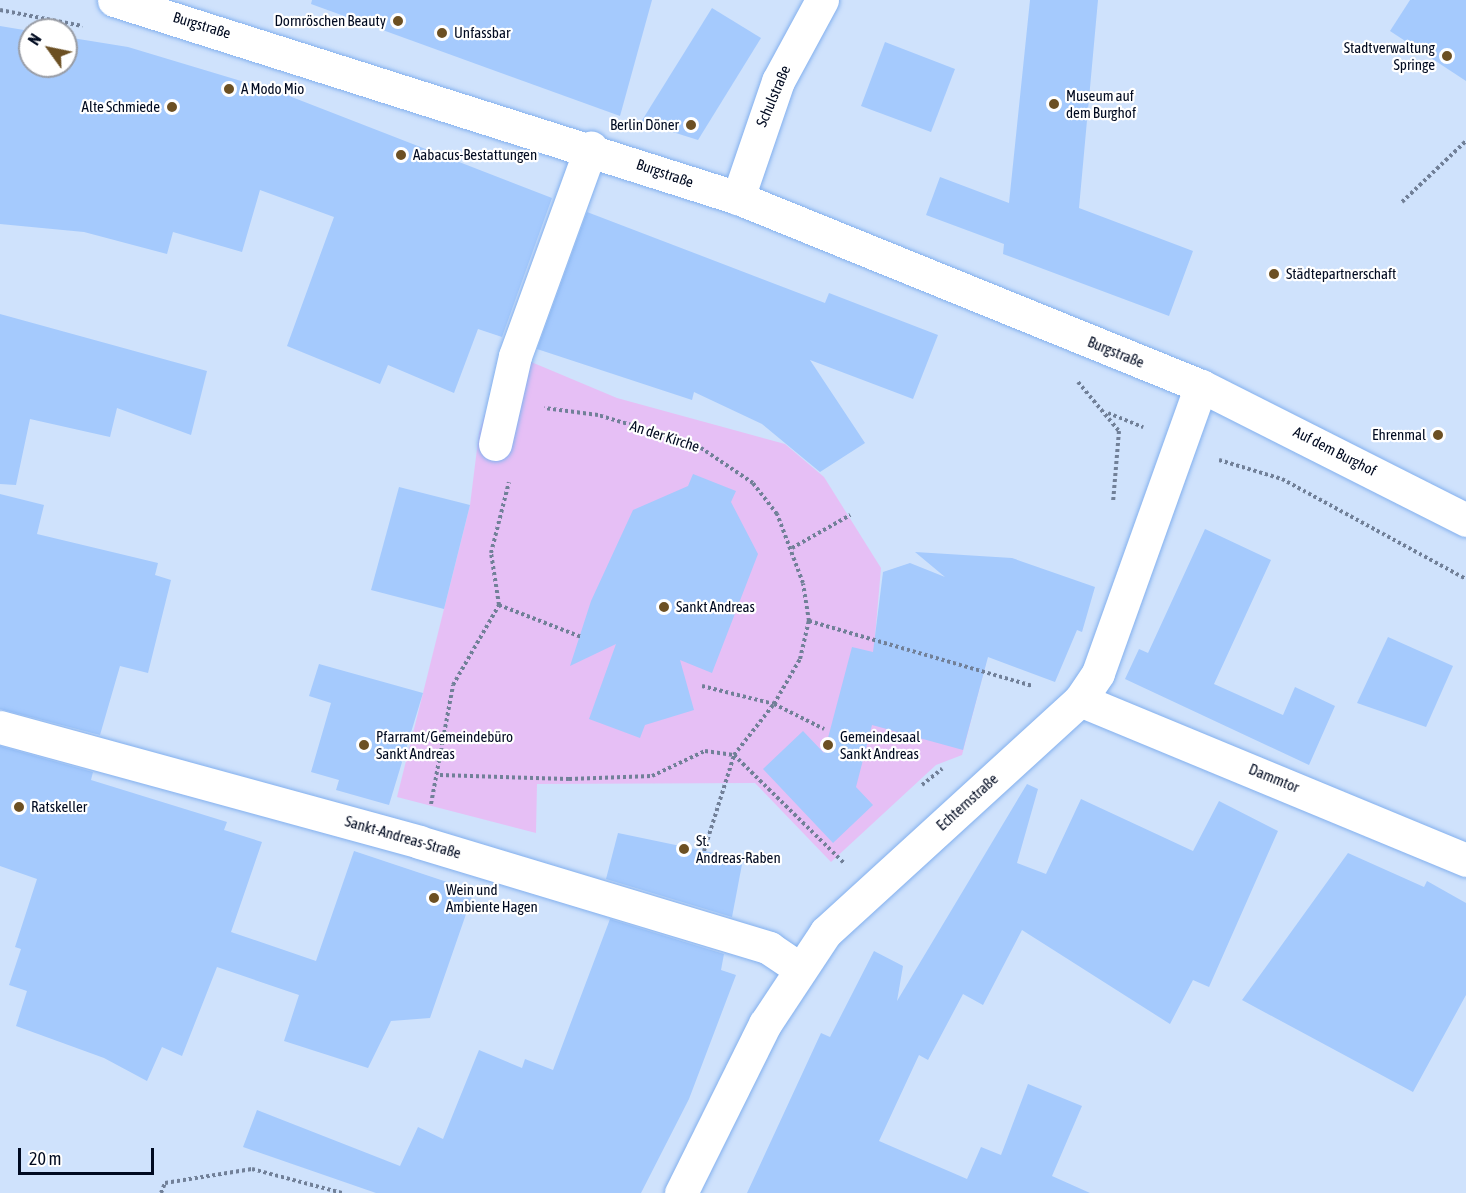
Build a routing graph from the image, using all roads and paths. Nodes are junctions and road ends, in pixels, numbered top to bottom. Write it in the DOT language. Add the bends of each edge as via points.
graph roads {
  1 [pos="114,0"];
  2 [pos="822,0"];
  3 [pos="1466,141"];
  4 [pos="591,147"];
  5 [pos="738,198"];
  6 [pos="1402,202"];
  7 [pos="1201,386"];
  8 [pos="540,407"];
  9 [pos="1178,441"];
  10 [pos="495,444"];
  11 [pos="511,474"];
  12 [pos="850,515"];
  13 [pos="1112,517"];
  14 [pos="1466,520"];
  15 [pos="792,548"];
  16 [pos="1466,579"];
  17 [pos="500,605"];
  18 [pos="809,621"];
  19 [pos="581,637"];
  20 [pos="702,686"];
  21 [pos="1080,700"];
  22 [pos="774,704"];
  23 [pos="0,727"];
  24 [pos="824,729"];
  25 [pos="734,755"];
  26 [pos="952,768"];
  27 [pos="440,775"];
  28 [pos="912,795"];
  29 [pos="814,832"];
  30 [pos="419,842"];
  31 [pos="704,851"];
  32 [pos="851,853"];
  33 [pos="1466,860"];
  34 [pos="837,868"];
  35 [pos="799,968"];
  36 [pos="161,1193"];
  37 [pos="342,1193"];
  38 [pos="681,1193"];
  1 -- 4 [label="street, Burgstraße"];
  2 -- 5 [label="street, Schulstraße" via="777,81"];
  3 -- 6 [label="path"];
  4 -- 5 [label="street, Burgstraße"];
  4 -- 10 [label="street" via="515,356"];
  5 -- 7 [label="street, Burgstraße"];
  7 -- 9 [label="street, Echternstraße"];
  7 -- 14 [label="street, Auf dem Burghof"];
  8 -- 15 [label="path, An der Kirche" via="598,415 695,444 726,460 777,514"];
  9 -- 13 [label="path" via="1107,413 1120,447"];
  9 -- 16 [label="path" via="1248,473 1282,479"];
  9 -- 21 [label="street, Echternstraße" via="1113,642"];
  11 -- 17 [label="path" via="491,553"];
  12 -- 15 [label="path"];
  15 -- 18 [label="path, An der Kirche"];
  17 -- 19 [label="path"];
  17 -- 27 [label="path" via="453,685"];
  18 -- 21 [label="path"];
  18 -- 22 [label="path, An der Kirche" via="800,659"];
  20 -- 22 [label="path"];
  21 -- 33 [label="street, Dammtor"];
  21 -- 35 [label="street, Echternstraße" via="869,889"];
  22 -- 24 [label="path"];
  22 -- 25 [label="path, An der Kirche"];
  23 -- 30 [label="street, Sankt-Andreas-Straße"];
  25 -- 27 [label="path" via="705,751 652,776 569,779"];
  25 -- 29 [label="path"];
  25 -- 31 [label="path"];
  26 -- 28 [label="path" via="938,770"];
  27 -- 30 [label="path"];
  30 -- 35 [label="street, Sankt-Andreas-Straße" via="769,948"];
  32 -- 34 [label="path"];
  35 -- 38 [label="street, Echternstraße" via="765,1024"];
  36 -- 37 [label="path" via="165,1183 252,1169"];
}
